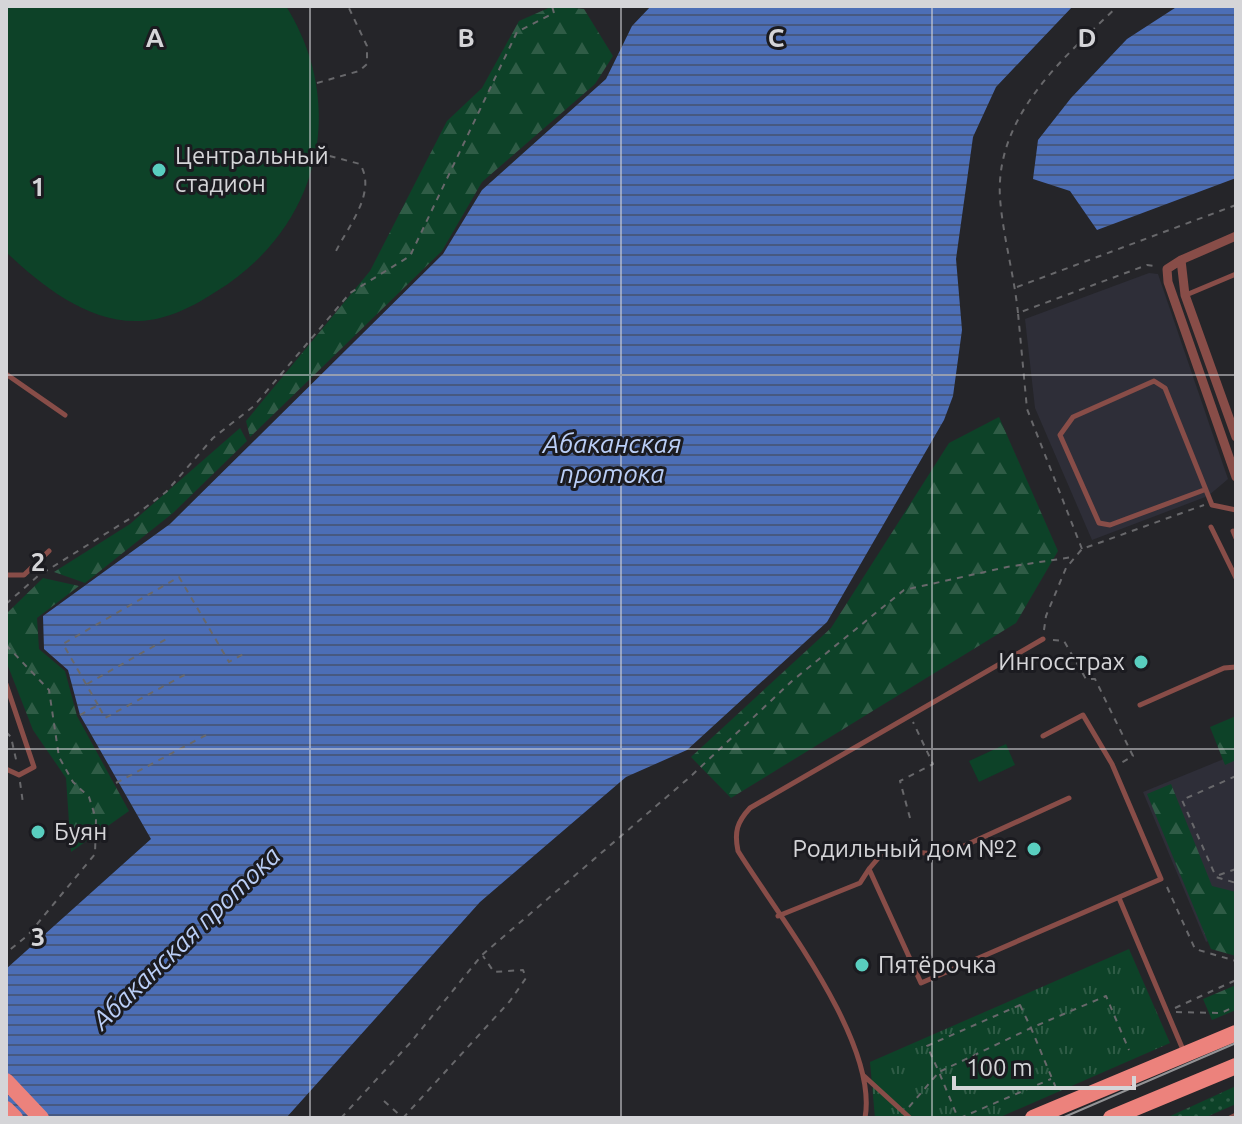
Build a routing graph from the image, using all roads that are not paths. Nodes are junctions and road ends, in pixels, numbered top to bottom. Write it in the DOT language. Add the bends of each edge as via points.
graph roads {
  1 [pos="1236,236"];
  2 [pos="1181,260"];
  3 [pos="1236,274"];
  4 [pos="1185,295"];
  5 [pos="6,374"];
  6 [pos="65,415"];
  7 [pos="1236,437"];
  8 [pos="1236,477"];
  9 [pos="1204,490"];
  10 [pos="1236,510"];
  11 [pos="1211,527"];
  12 [pos="1233,531"];
  13 [pos="1236,538"];
  14 [pos="49,551"];
  15 [pos="6,575"];
  16 [pos="1236,578"];
  17 [pos="1043,639"];
  18 [pos="1236,667"];
  19 [pos="6,684"];
  20 [pos="1140,705"];
  21 [pos="1043,736"];
  22 [pos="6,769"];
  23 [pos="1069,798"];
  24 [pos="869,869"];
  25 [pos="1119,898"];
  26 [pos="778,916"];
  27 [pos="1236,1033"];
  28 [pos="1185,1054"];
  29 [pos="1236,1066"];
  30 [pos="863,1076"];
  31 [pos="6,1081"];
  32 [pos="6,1109"];
  33 [pos="1236,1115"];
  34 [pos="15,1118"];
  35 [pos="41,1118"];
  36 [pos="865,1118"];
  37 [pos="910,1118"];
  38 [pos="1033,1118"];
  39 [pos="1111,1118"];
  40 [pos="1230,1118"];
  1 -- 2 [label="street"];
  2 -- 4 [label="street"];
  2 -- 8 [label="street" via="1167,269 1168,282"];
  3 -- 4 [label="lane"];
  4 -- 7 [label="street"];
  5 -- 6 [label="lane"];
  9 -- 9 [label="lane" via="1110,525 1099,523 1060,435 1073,417 1154,381 1165,388"];
  9 -- 10 [label="lane" via="1212,505"];
  11 -- 16 [label="lane"];
  12 -- 13 [label="lane"];
  14 -- 15 [label="lane" via="24,575"];
  17 -- 26 [label="lane" via="750,808 738,821 738,851"];
  18 -- 20 [label="lane"];
  19 -- 22 [label="lane" via="34,767 19,775"];
  21 -- 25 [label="lane" via="1083,715 1112,764 1161,879"];
  23 -- 24 [label="lane" via="944,855 886,849"];
  24 -- 25 [label="lane" via="921,983"];
  24 -- 26 [label="lane" via="860,883"];
  25 -- 28 [label="lane"];
  26 -- 30 [label="lane" via="828,988"];
  27 -- 28 [label="highway"];
  28 -- 38 [label="highway"];
  29 -- 39 [label="highway"];
  30 -- 36 [label="lane"];
  30 -- 37 [label="lane"];
  31 -- 35 [label="highway"];
  32 -- 34 [label="highway"];
  33 -- 40 [label="lane"];
}
